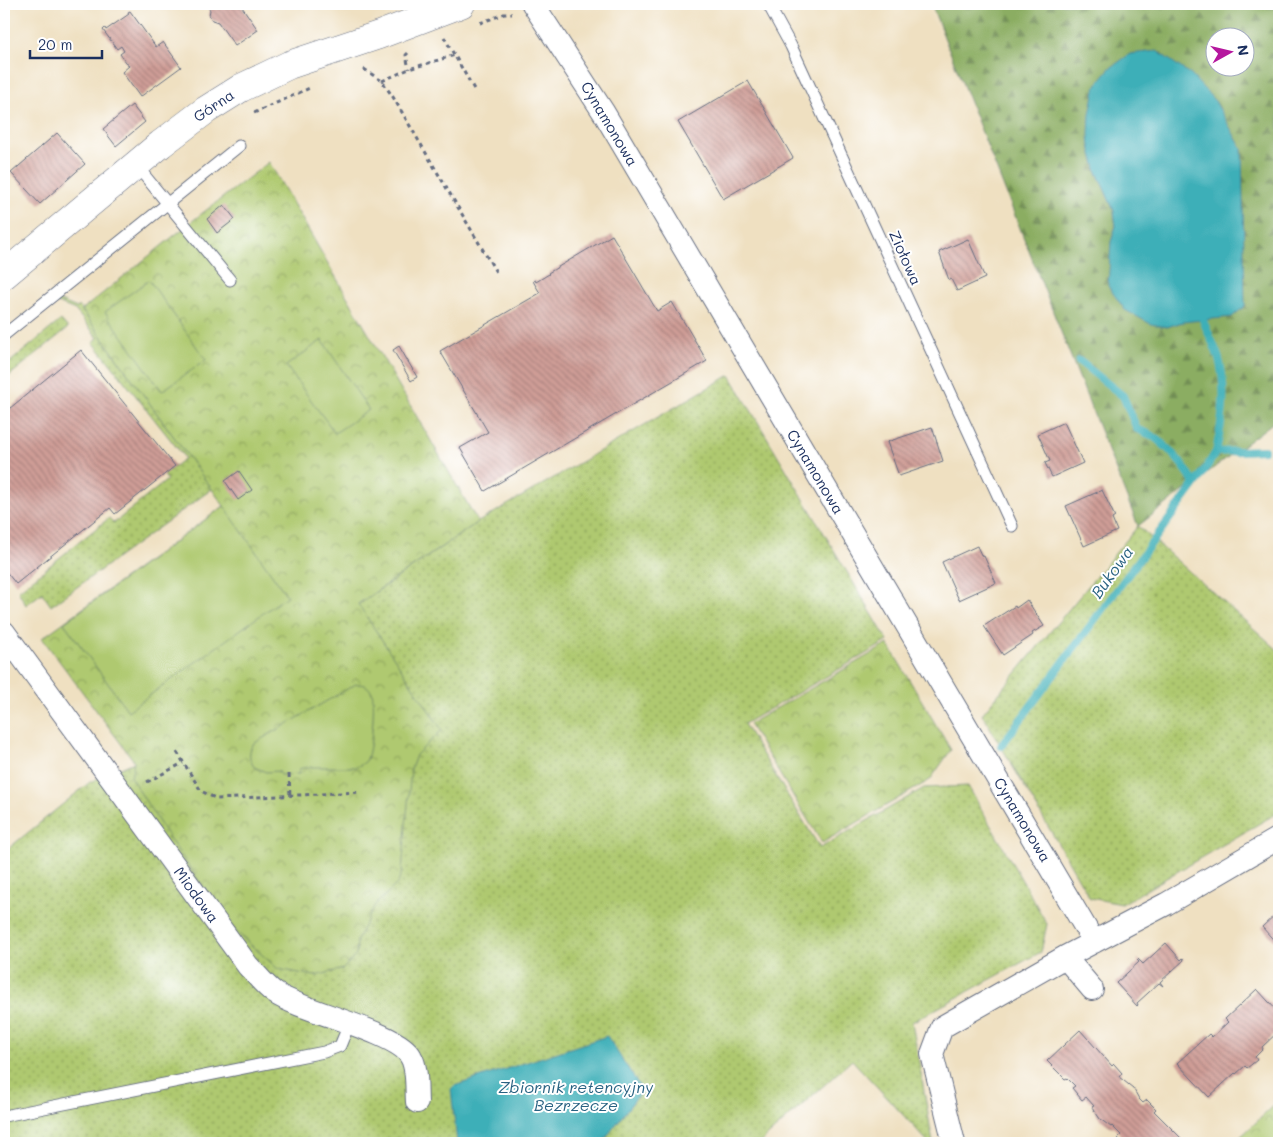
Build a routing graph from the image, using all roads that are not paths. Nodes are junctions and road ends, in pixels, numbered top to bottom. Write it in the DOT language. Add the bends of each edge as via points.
graph roads {
  1 [pos="462,4"];
  2 [pos="533,4"];
  3 [pos="768,4"];
  4 [pos="239,146"];
  5 [pos="136,165"];
  6 [pos="167,203"];
  7 [pos="4,275"];
  8 [pos="230,280"];
  9 [pos="4,335"];
  10 [pos="1012,526"];
  11 [pos="4,632"];
  12 [pos="1279,838"];
  13 [pos="1094,942"];
  14 [pos="1065,957"];
  15 [pos="1092,988"];
  16 [pos="349,1024"];
  17 [pos="418,1102"];
  18 [pos="4,1116"];
  19 [pos="954,1143"];
  1 -- 5 [label="street, Górna" via="289,65 254,81 206,110"];
  2 -- 13 [label="street, Cynamonowa" via="604,113"];
  3 -- 10 [label="lane, Ziołowa" via="791,46"];
  4 -- 6 [label="lane"];
  5 -- 6 [label="lane"];
  5 -- 7 [label="street, Górna"];
  6 -- 8 [label="lane"];
  6 -- 9 [label="lane"];
  11 -- 16 [label="street, Miodowa" via="248,966 274,993"];
  12 -- 13 [label="street"];
  13 -- 14 [label="street"];
  14 -- 15 [label="street"];
  14 -- 19 [label="street" via="942,1027 932,1054"];
  16 -- 17 [label="street, Miodowa" via="403,1046 412,1058"];
  16 -- 18 [label="lane" via="340,1046 324,1052"];
}
